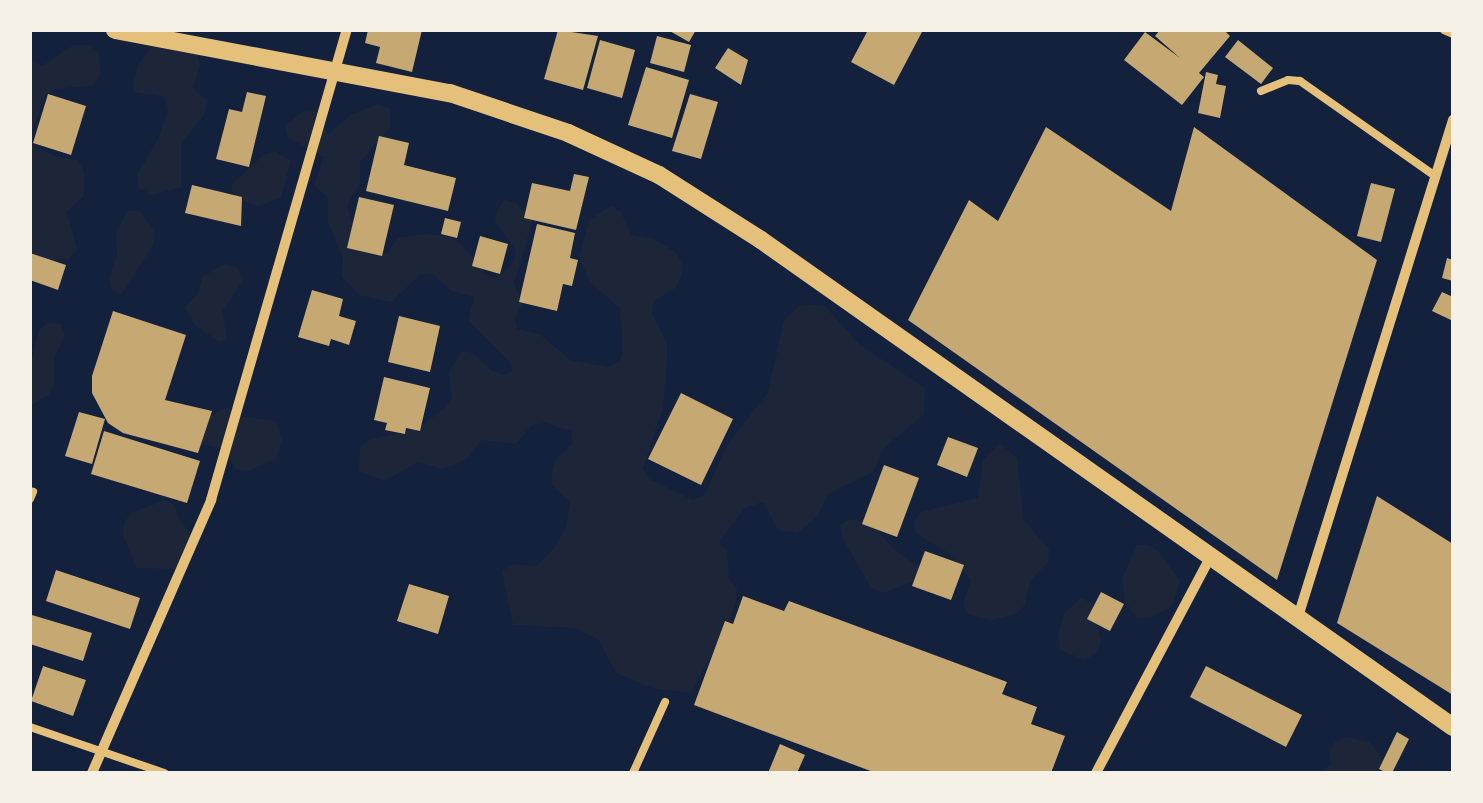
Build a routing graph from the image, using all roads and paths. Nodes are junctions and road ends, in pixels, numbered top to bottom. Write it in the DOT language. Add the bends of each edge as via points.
graph roads {
  1 [pos="115,30"];
  2 [pos="347,30"];
  3 [pos="1444,30"];
  4 [pos="1453,34"];
  5 [pos="338,68"];
  6 [pos="1261,91"];
  7 [pos="1453,120"];
  8 [pos="1436,176"];
  9 [pos="1210,558"];
  10 [pos="1297,620"];
  11 [pos="665,702"];
  12 [pos="30,727"];
  13 [pos="1453,727"];
  14 [pos="101,754"];
  15 [pos="92,773"];
  16 [pos="164,773"];
  17 [pos="633,773"];
  18 [pos="1096,773"];
  1 -- 5 [label="street"];
  2 -- 5 [label="street"];
  3 -- 4 [label="lane"];
  5 -- 9 [label="street" via="450,92 568,132 659,175"];
  5 -- 14 [label="street" via="211,500"];
  6 -- 8 [label="lane" via="1300,81"];
  7 -- 8 [label="street"];
  8 -- 10 [label="street"];
  9 -- 10 [label="street"];
  9 -- 18 [label="street"];
  10 -- 13 [label="street"];
  11 -- 17 [label="lane"];
  12 -- 14 [label="lane"];
  14 -- 15 [label="street"];
  14 -- 16 [label="lane"];
}
